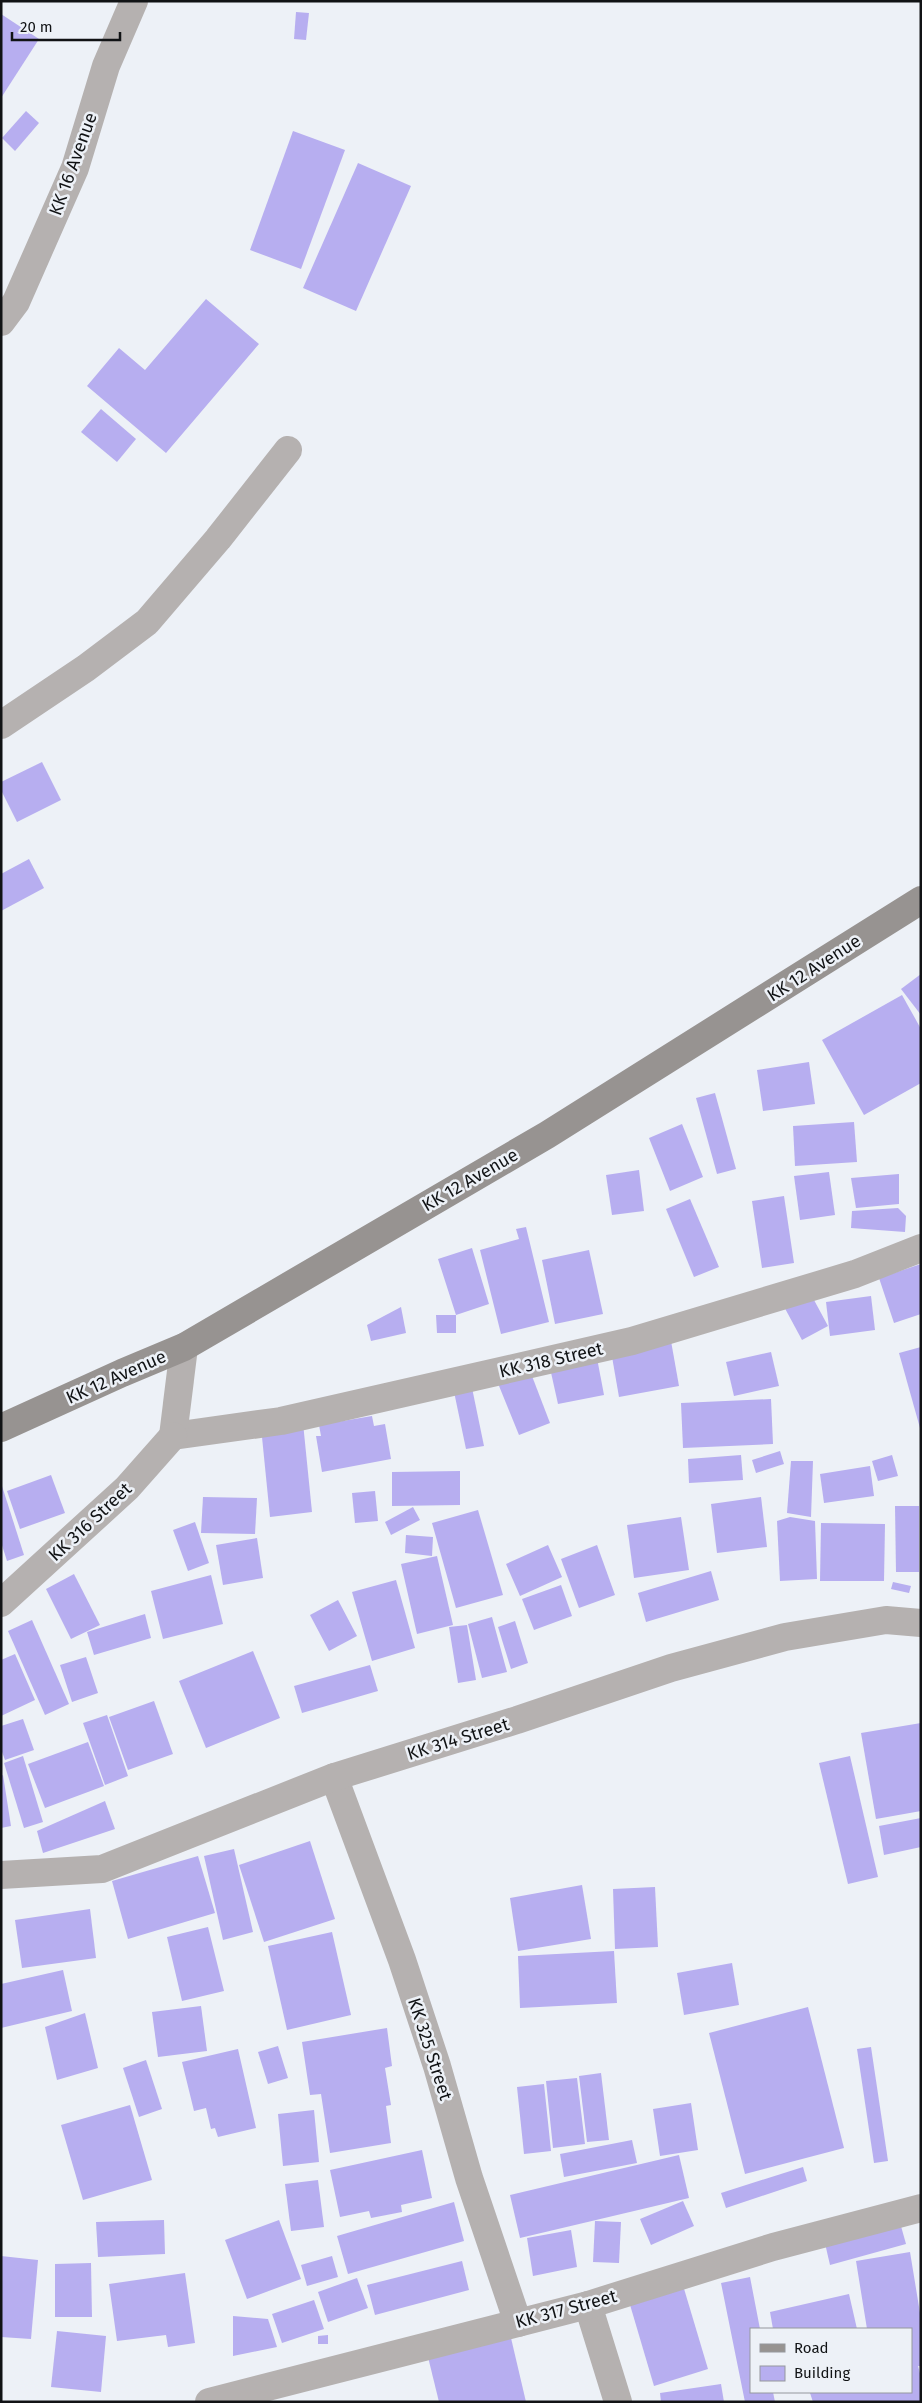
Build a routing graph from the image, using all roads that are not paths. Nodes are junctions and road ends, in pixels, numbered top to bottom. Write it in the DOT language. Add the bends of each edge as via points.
graph roads {
  1 [pos="134,1"];
  2 [pos="1,322"];
  3 [pos="288,450"];
  4 [pos="1,725"];
  5 [pos="921,900"];
  6 [pos="921,1248"];
  7 [pos="184,1347"];
  8 [pos="1,1428"];
  9 [pos="173,1436"];
  10 [pos="1,1603"];
  11 [pos="921,1623"];
  12 [pos="334,1778"];
  13 [pos="1,1875"];
  14 [pos="921,2208"];
  15 [pos="588,2305"];
  16 [pos="518,2323"];
  17 [pos="209,2402"];
  18 [pos="618,2402"];
  1 -- 2 [label="street, KK 16 Avenue" via="106,66 75,168 16,302"];
  3 -- 4 [label="street" via="218,539 146,622 86,668"];
  5 -- 7 [label="main road, KK 12 Avenue" via="547,1135"];
  6 -- 9 [label="street, KK 318 Street" via="855,1274 632,1341 281,1421"];
  7 -- 8 [label="main road, KK 12 Avenue"];
  7 -- 9 [label="street"];
  9 -- 10 [label="street, KK 316 Street" via="127,1488"];
  11 -- 12 [label="street, KK 314 Street" via="886,1620 785,1637 671,1668"];
  12 -- 13 [label="street, KK 314 Street" via="102,1869"];
  12 -- 16 [label="street, KK 325 Street" via="405,1969 469,2178"];
  14 -- 15 [label="street, KK 317 Street" via="773,2247"];
  15 -- 16 [label="street, KK 317 Street"];
  15 -- 18 [label="street"];
  16 -- 17 [label="street, KK 317 Street"];
}
